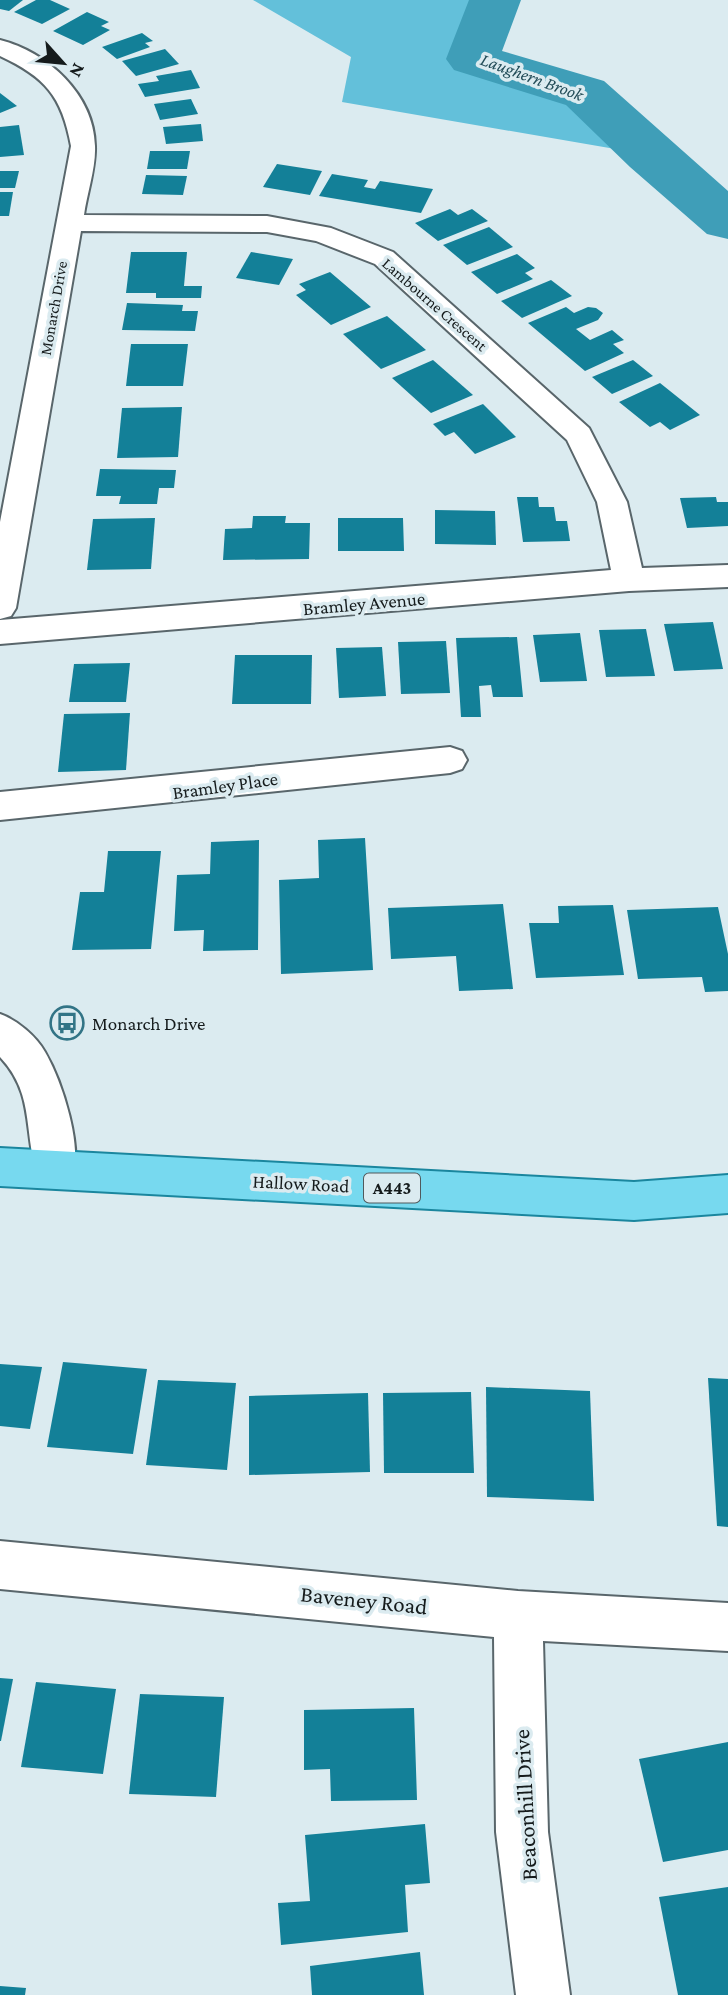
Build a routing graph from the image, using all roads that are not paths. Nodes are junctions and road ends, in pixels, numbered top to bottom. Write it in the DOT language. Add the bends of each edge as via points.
graph roads {
  1 [pos="0,47"];
  2 [pos="68,223"];
  3 [pos="728,576"];
  4 [pos="629,580"];
  5 [pos="0,608"];
  6 [pos="0,632"];
  7 [pos="450,760"];
  8 [pos="0,806"];
  9 [pos="0,1031"];
  10 [pos="0,1167"];
  11 [pos="56,1169"];
  12 [pos="728,1194"];
  13 [pos="0,1565"];
  14 [pos="518,1615"];
  15 [pos="728,1627"];
  16 [pos="543,1995"];
  1 -- 2 [label="street, Monarch Drive" via="43,68 72,99 83,146"];
  2 -- 4 [label="street, Lambourne Crescent" via="267,224 322,234 384,258 579,435 612,502"];
  2 -- 5 [label="street, Monarch Drive"];
  3 -- 4 [label="street, Bramley Avenue"];
  4 -- 6 [label="street, Bramley Avenue"];
  7 -- 8 [label="street, Bramley Place" via="133,797"];
  9 -- 11 [label="street" via="30,1062 49,1114"];
  10 -- 11 [label="main road, Hallow Road / A443"];
  11 -- 12 [label="main road, Hallow Road / A443" via="635,1201"];
  13 -- 14 [label="street, Baveney Road"];
  14 -- 15 [label="street, Baveney Road"];
  14 -- 16 [label="street, Beaconhill Drive" via="522,1832"];
}
